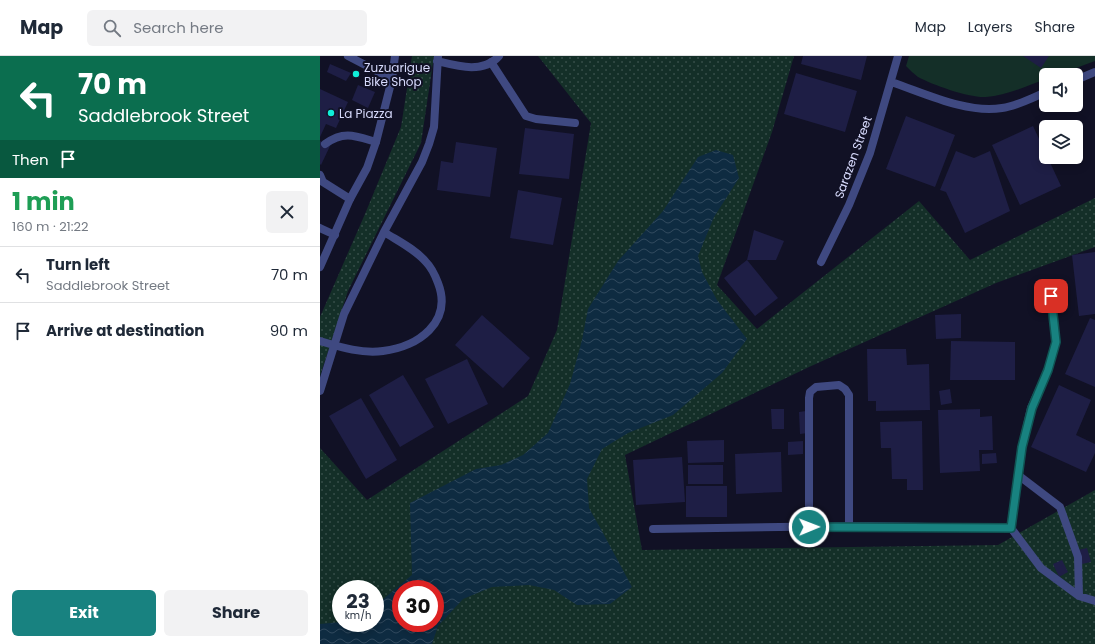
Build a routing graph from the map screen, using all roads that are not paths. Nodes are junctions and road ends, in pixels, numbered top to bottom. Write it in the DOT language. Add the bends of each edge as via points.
graph roads {
  1 [pos="348,56"];
  2 [pos="395,56"];
  3 [pos="498,56"];
  4 [pos="898,56"];
  5 [pos="438,58"];
  6 [pos="491,62"];
  7 [pos="1095,72"];
  8 [pos="1083,77"];
  9 [pos="392,80"];
  10 [pos="891,82"];
  11 [pos="1039,95"];
  12 [pos="575,123"];
  13 [pos="376,142"];
  14 [pos="325,144"];
  15 [pos="320,175"];
  16 [pos="350,200"];
  17 [pos="320,228"];
  18 [pos="384,232"];
  19 [pos="334,235"];
  20 [pos="821,262"];
  21 [pos="320,267"];
  22 [pos="1051,296"];
  23 [pos="320,341"];
  24 [pos="334,345"];
  25 [pos="320,391"];
  26 [pos="1018,475"];
  27 [pos="849,526"];
  28 [pos="809,527"];
  29 [pos="652,528"];
  30 [pos="1011,528"];
  31 [pos="1079,596"];
  32 [pos="1095,601"];
  1 -- 9 [label="street"];
  2 -- 9 [label="street"];
  3 -- 6 [label="street"];
  4 -- 10 [label="street, Sarazen Street"];
  5 -- 6 [label="street" via="462,67 488,65"];
  5 -- 18 [label="street" via="434,126 429,144"];
  6 -- 12 [label="street" via="526,116"];
  7 -- 8 [label="street"];
  9 -- 13 [label="street"];
  10 -- 11 [label="street" via="965,107 987,110 1004,108"];
  10 -- 20 [label="street, Sarazen Street" via="870,152 849,205"];
  13 -- 14 [label="street" via="353,135 332,139"];
  13 -- 16 [label="street" via="367,168"];
  15 -- 16 [label="street" via="323,182"];
  16 -- 19 [label="street"];
  17 -- 19 [label="street"];
  18 -- 24 [label="street" via="344,314"];
  18 -- 24 [label="street" via="427,263 441,289 440,314 432,328 403,347 382,351"];
  19 -- 21 [label="street"];
  22 -- 26 [label="street" via="1056,342 1048,370 1032,408"];
  23 -- 24 [label="street"];
  24 -- 25 [label="street"];
  26 -- 30 [label="street"];
  26 -- 31 [label="street" via="1060,507 1078,557"];
  27 -- 28 [label="street"];
  27 -- 28 [label="street" via="849,395 845,388 839,385 816,387 808,398"];
  27 -- 30 [label="street"];
  28 -- 29 [label="street"];
  30 -- 31 [label="street" via="1041,568"];
  31 -- 32 [label="street"];
}
